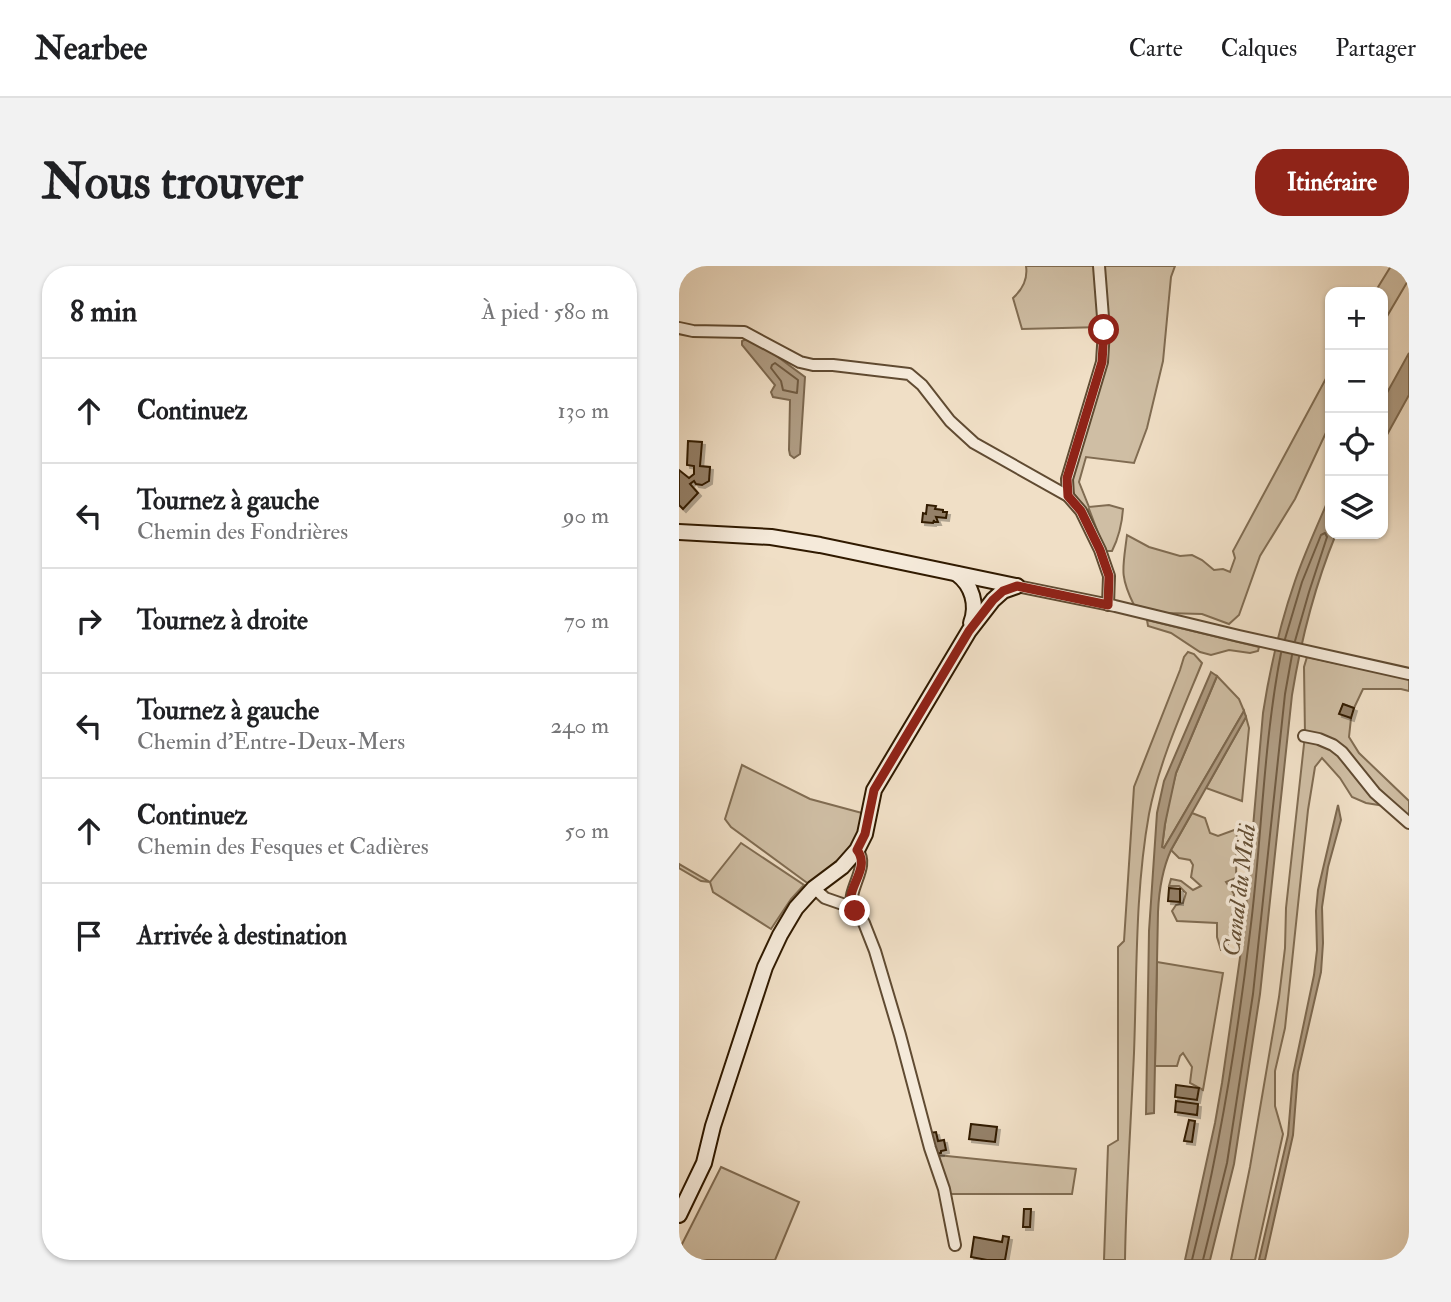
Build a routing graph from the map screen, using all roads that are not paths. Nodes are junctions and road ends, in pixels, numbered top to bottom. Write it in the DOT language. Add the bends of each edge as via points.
graph roads {
  1 [pos="1099,266"];
  2 [pos="679,328"];
  3 [pos="1068,496"];
  4 [pos="679,532"];
  5 [pos="957,574"];
  6 [pos="985,580"];
  7 [pos="1017,586"];
  8 [pos="1108,605"];
  9 [pos="978,607"];
  10 [pos="1409,674"];
  11 [pos="1304,736"];
  12 [pos="1409,823"];
  13 [pos="857,850"];
  14 [pos="814,888"];
  15 [pos="851,907"];
  16 [pos="679,1215"];
  17 [pos="955,1245"];
  1 -- 3 [label="street" via="1102,362 1067,478"];
  2 -- 3 [label="street" via="744,332 813,365 909,374 974,443"];
  3 -- 8 [label="street" via="1081,511 1100,550 1109,576"];
  4 -- 5 [label="street" via="771,537"];
  5 -- 6 [label="street"];
  5 -- 9 [label="street"];
  6 -- 7 [label="street"];
  6 -- 9 [label="street" via="977,586"];
  7 -- 8 [label="street"];
  7 -- 9 [label="street"];
  8 -- 10 [label="street"];
  9 -- 13 [label="street" via="969,631 874,790"];
  11 -- 12 [label="street" via="1342,752 1375,793"];
  13 -- 14 [label="street"];
  13 -- 15 [label="street" via="863,863 850,897"];
  14 -- 15 [label="street" via="825,898"];
  14 -- 16 [label="street" via="796,908 765,967 704,1163"];
  15 -- 17 [label="street" via="870,936 879,963 944,1189"];
}
